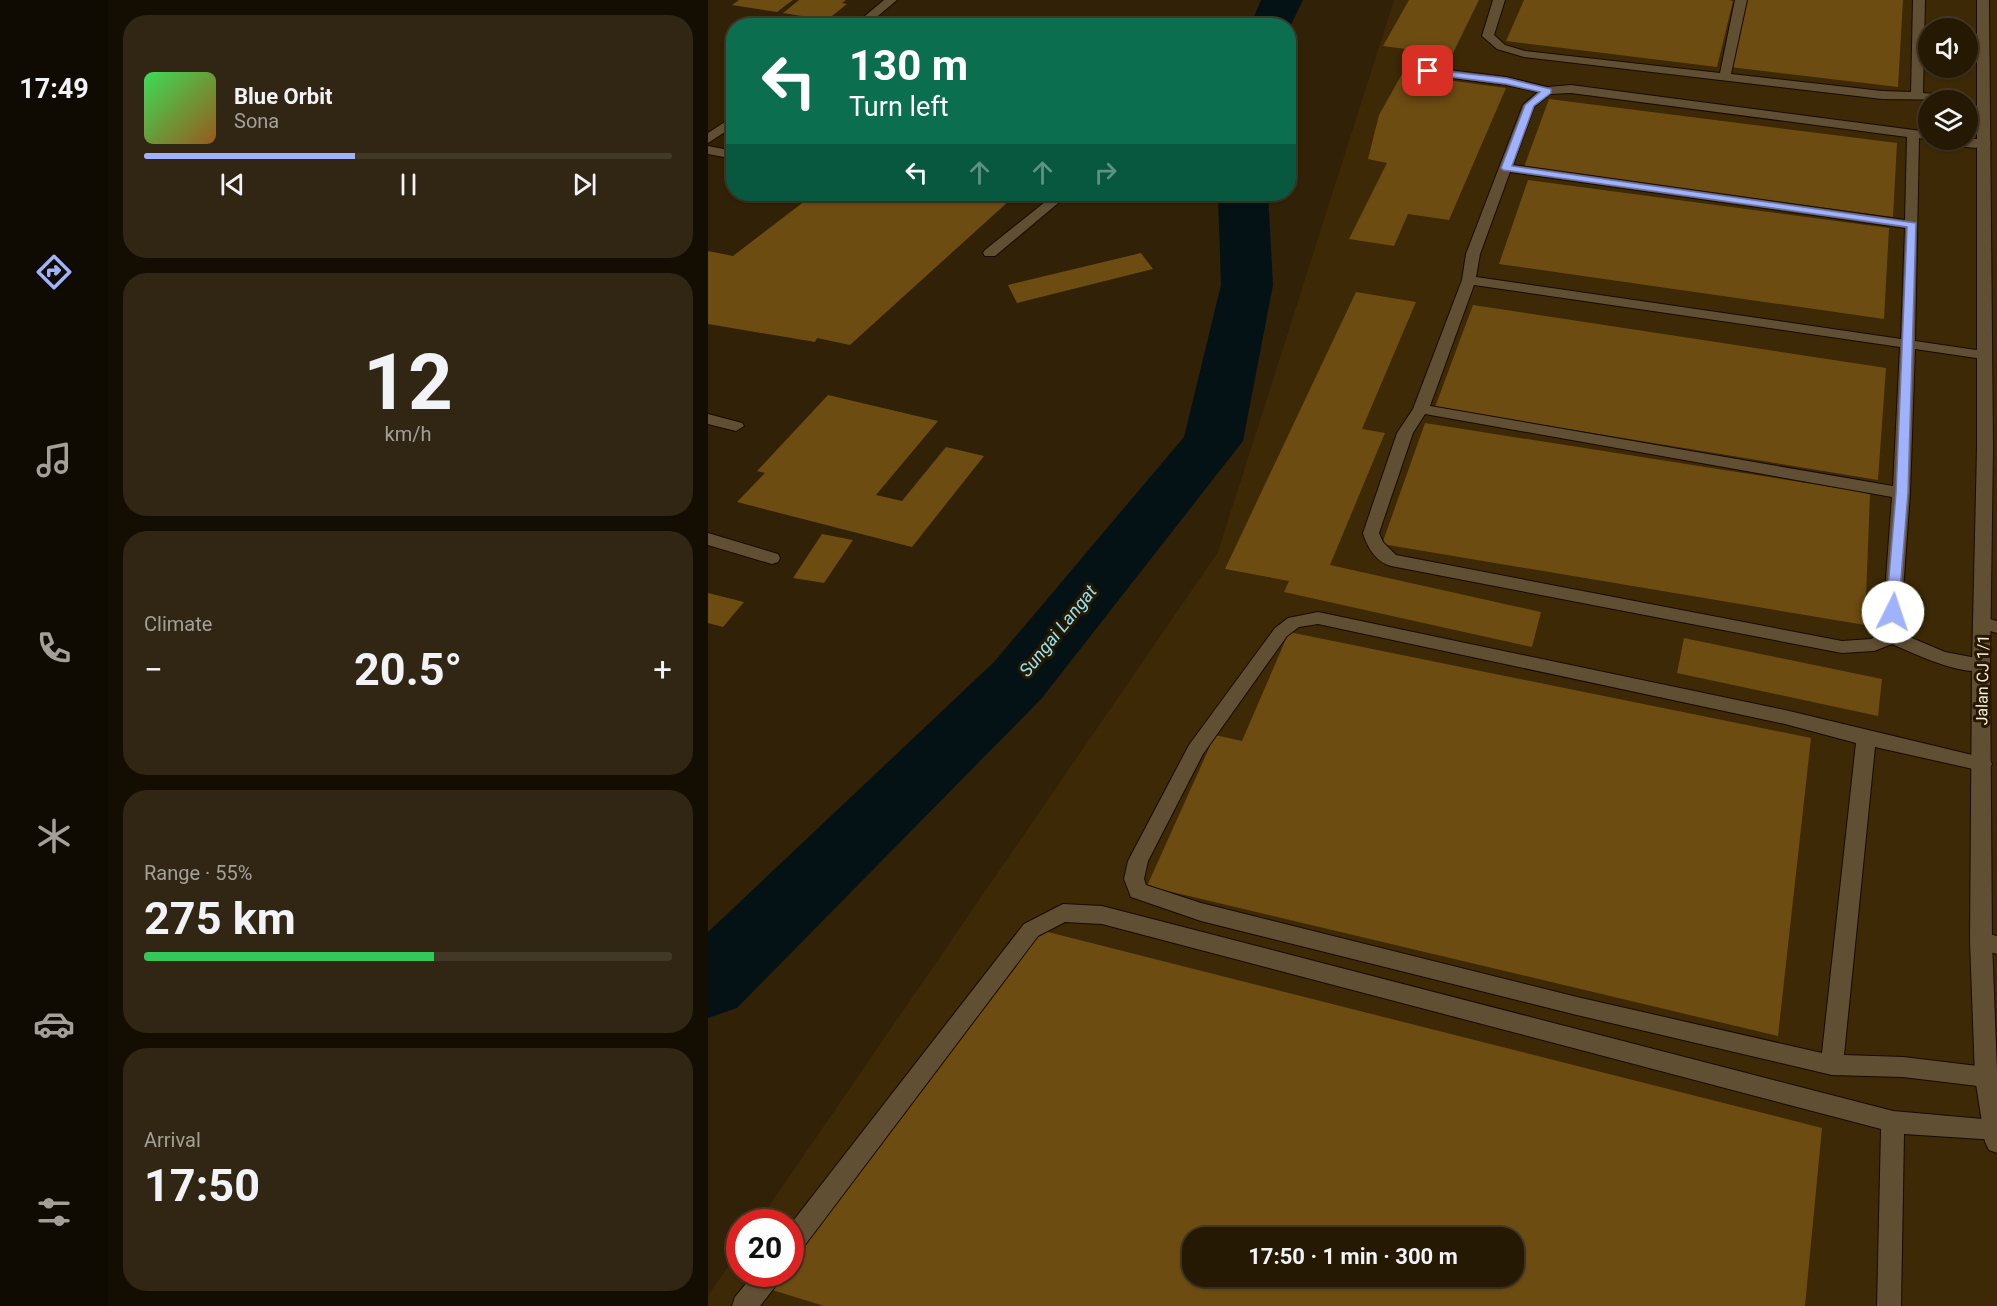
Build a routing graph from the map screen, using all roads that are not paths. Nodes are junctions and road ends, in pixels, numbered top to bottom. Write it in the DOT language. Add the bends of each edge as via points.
graph roads {
  1 [pos="891,0"];
  2 [pos="1499,0"];
  3 [pos="1741,0"];
  4 [pos="1919,0"];
  5 [pos="1983,0"];
  6 [pos="868,18"];
  7 [pos="1409,69"];
  8 [pos="1725,76"];
  9 [pos="1977,90"];
  10 [pos="1548,91"];
  11 [pos="1917,96"];
  12 [pos="1978,112"];
  13 [pos="726,126"];
  14 [pos="1913,134"];
  15 [pos="1918,135"];
  16 [pos="708,139"];
  17 [pos="1978,143"];
  18 [pos="1985,144"];
  19 [pos="708,150"];
  20 [pos="726,153"];
  21 [pos="1506,168"];
  22 [pos="1053,201"];
  23 [pos="1912,225"];
  24 [pos="990,253"];
  25 [pos="1469,280"];
  26 [pos="1909,344"];
  27 [pos="1983,355"];
  28 [pos="1421,409"];
  29 [pos="708,419"];
  30 [pos="736,426"];
  31 [pos="1991,449"];
  32 [pos="1902,493"];
  33 [pos="708,539"];
  34 [pos="772,558"];
  35 [pos="1990,625"];
  36 [pos="1891,636"];
  37 [pos="1981,666"];
  38 [pos="1866,738"];
  39 [pos="1989,766"];
  40 [pos="1989,943"];
  41 [pos="1832,1065"];
  42 [pos="1986,1077"];
  43 [pos="1893,1122"];
  44 [pos="1995,1136"];
  45 [pos="804,1227"];
  46 [pos="759,1287"];
  47 [pos="744,1306"];
  48 [pos="1889,1306"];
  1 -- 6 [label="street"];
  2 -- 8 [label="street" via="1488,36 1501,47 1524,54"];
  3 -- 8 [label="street"];
  4 -- 11 [label="street"];
  5 -- 9 [label="street, Jalan CJ 1/1"];
  7 -- 10 [label="street" via="1506,81"];
  8 -- 11 [label="street"];
  10 -- 14 [label="street" via="1571,89"];
  10 -- 21 [label="street" via="1529,105"];
  12 -- 18 [label="street, Jalan CJ 1/1"];
  13 -- 16 [label="street"];
  14 -- 15 [label="street"];
  14 -- 23 [label="street"];
  17 -- 18 [label="street"];
  18 -- 27 [label="street, Jalan CJ 1/1"];
  19 -- 20 [label="street"];
  21 -- 23 [label="street"];
  21 -- 25 [label="street" via="1473,254"];
  22 -- 24 [label="street"];
  23 -- 26 [label="street"];
  25 -- 26 [label="street"];
  25 -- 28 [label="street"];
  26 -- 27 [label="street"];
  26 -- 32 [label="street"];
  27 -- 31 [label="street, Jalan CJ 1/1"];
  28 -- 32 [label="street"];
  28 -- 36 [label="street" via="1406,433 1371,533 1375,545 1391,560 1842,647 1874,645"];
  29 -- 30 [label="street"];
  31 -- 35 [label="street, Jalan CJ 1/1"];
  32 -- 36 [label="street"];
  33 -- 34 [label="street"];
  35 -- 37 [label="street, Jalan CJ 1/1"];
  36 -- 37 [label="street" via="1942,658"];
  37 -- 39 [label="street, Jalan CJ 1/1"];
  38 -- 39 [label="street"];
  38 -- 41 [label="street"];
  38 -- 41 [label="street" via="1785,717 1318,618 1294,622 1281,632 1196,750 1138,861 1134,879 1138,891 1201,912"];
  39 -- 40 [label="street, Jalan CJ 1/1"];
  40 -- 42 [label="street, Jalan CJ 1/1"];
  41 -- 42 [label="street" via="1904,1067"];
  42 -- 44 [label="street, Jalan CJ 1/1"];
  43 -- 44 [label="street"];
  43 -- 45 [label="street" via="1102,915 1063,914 1031,930"];
  43 -- 48 [label="street"];
  46 -- 47 [label="street"];
}
